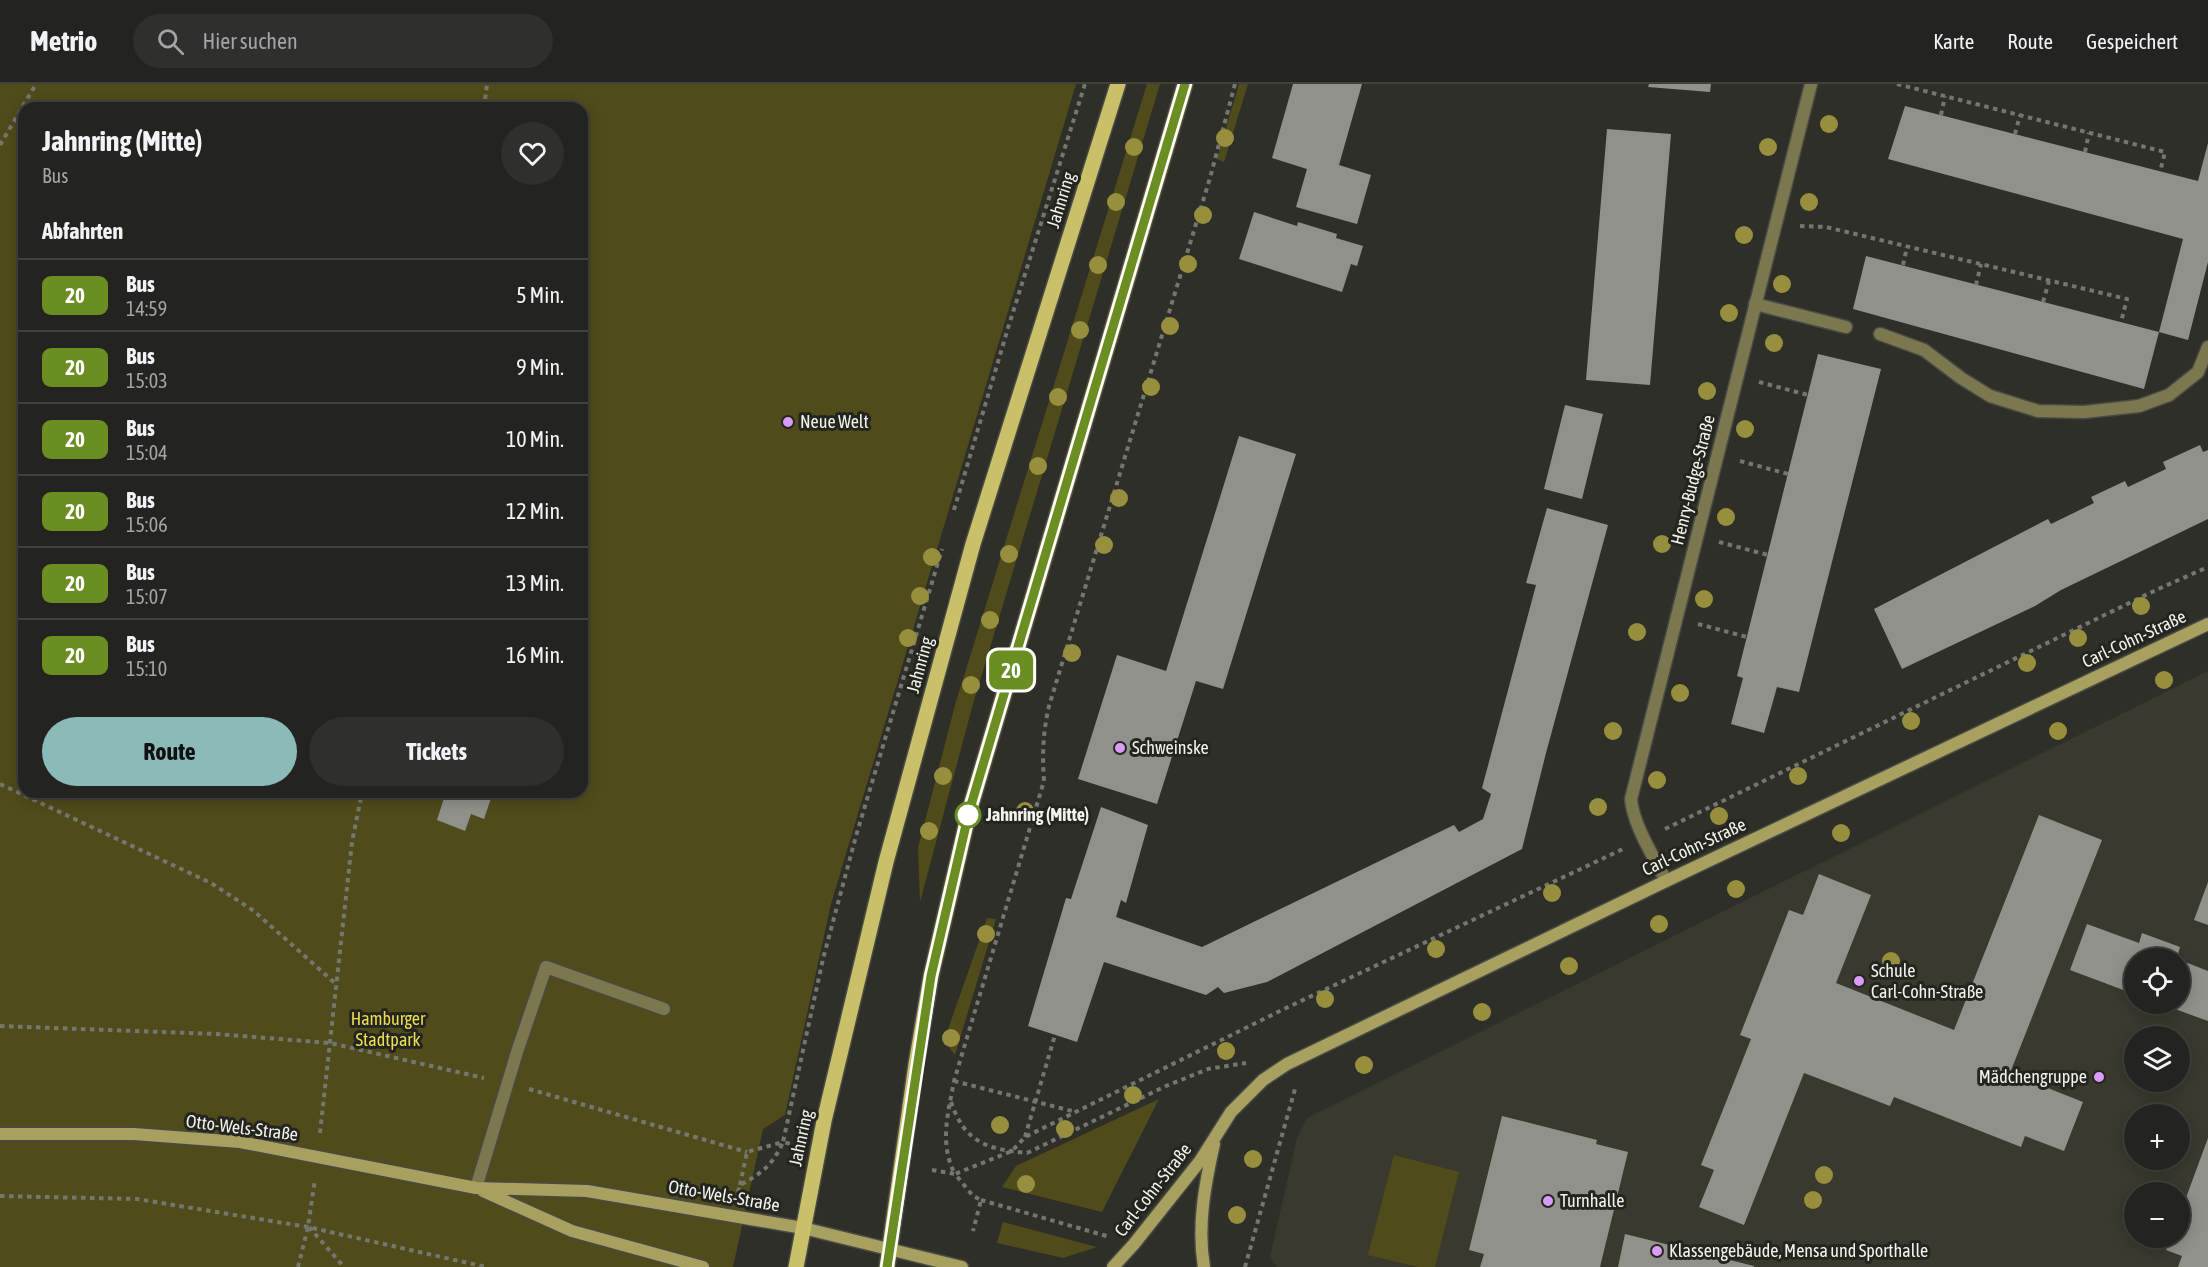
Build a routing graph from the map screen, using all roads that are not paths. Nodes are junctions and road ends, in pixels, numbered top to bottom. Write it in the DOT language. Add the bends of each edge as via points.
graph roads {
  1 [pos="1118,84"];
  2 [pos="1185,84"];
  3 [pos="1811,84"];
  4 [pos="1755,304"];
  5 [pos="1846,327"];
  6 [pos="1880,334"];
  7 [pos="2208,347"];
  8 [pos="2208,624"];
  9 [pos="1666,881"];
  10 [pos="664,1009"];
  11 [pos="1217,1132"];
  12 [pos="0,1134"];
  13 [pos="476,1188"];
  14 [pos="803,1228"];
  15 [pos="889,1249"];
  16 [pos="703,1267"];
  17 [pos="796,1267"];
  18 [pos="887,1267"];
  19 [pos="962,1267"];
  20 [pos="1113,1267"];
  21 [pos="1204,1267"];
  1 -- 14 [label="main road, Jahnring" via="970,555 886,862 824,1121"];
  2 -- 15 [label="main road" via="969,812 931,976"];
  3 -- 4 [label="street, Henry-Budge-Straße"];
  4 -- 5 [label="street"];
  4 -- 9 [label="street, Henry-Budge-Straße" via="1631,800 1636,820"];
  6 -- 7 [label="street" via="1924,350 1990,396 2038,411 2084,412 2139,406 2169,395 2198,372"];
  8 -- 9 [label="street, Carl-Cohn-Straße"];
  9 -- 11 [label="street, Carl-Cohn-Straße" via="1287,1064 1245,1096"];
  10 -- 13 [label="street" via="546,967"];
  11 -- 20 [label="street, Carl-Cohn-Straße" via="1200,1161"];
  11 -- 21 [label="street, Carl-Cohn-Straße" via="1201,1223"];
  12 -- 13 [label="street, Otto-Wels-Straße" via="134,1134 240,1142"];
  13 -- 14 [label="street, Otto-Wels-Straße" via="588,1191"];
  13 -- 16 [label="street, Otto-Wels-Straße" via="572,1231"];
  14 -- 15 [label="street, Otto-Wels-Straße"];
  14 -- 17 [label="main road, Jahnring"];
  15 -- 18 [label="main road"];
  15 -- 19 [label="street, Otto-Wels-Straße"];
}
